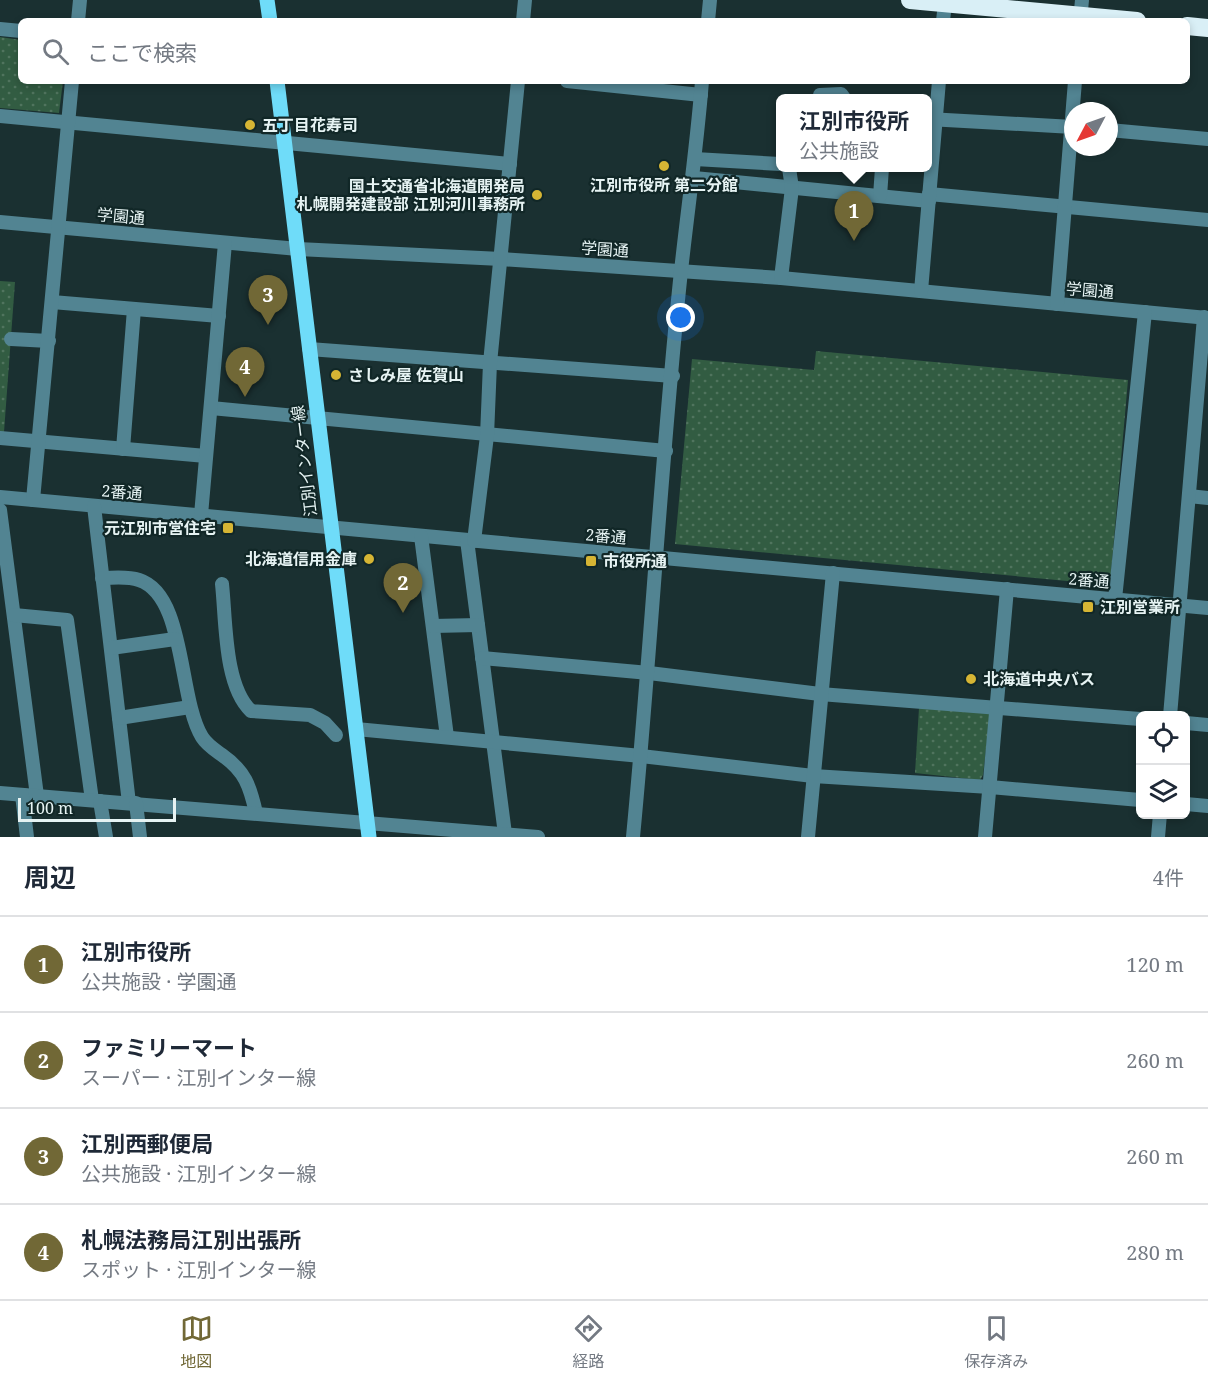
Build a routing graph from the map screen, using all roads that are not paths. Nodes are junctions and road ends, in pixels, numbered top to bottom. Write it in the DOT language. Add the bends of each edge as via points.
graph roads {
  1 [pos="80,0"];
  2 [pos="267,0"];
  3 [pos="525,0"];
  4 [pos="710,0"];
  5 [pos="910,0"];
  6 [pos="944,12"];
  7 [pos="1081,12"];
  8 [pos="78,18"];
  9 [pos="270,18"];
  10 [pos="523,18"];
  11 [pos="708,18"];
  12 [pos="1118,18"];
  13 [pos="1190,26"];
  14 [pos="1208,28"];
  15 [pos="0,29"];
  16 [pos="18,32"];
  17 [pos="72,84"];
  18 [pos="277,84"];
  19 [pos="518,84"];
  20 [pos="625,84"];
  21 [pos="938,84"];
  22 [pos="1075,84"];
  23 [pos="702,88"];
  24 [pos="1074,102"];
  25 [pos="0,116"];
  26 [pos="932,119"];
  27 [pos="67,123"];
  28 [pos="1064,127"];
  29 [pos="1118,131"];
  30 [pos="1208,140"];
  31 [pos="284,145"];
  32 [pos="1069,156"];
  33 [pos="695,159"];
  34 [pos="510,164"];
  35 [pos="776,164"];
  36 [pos="790,172"];
  37 [pos="882,172"];
  38 [pos="930,172"];
  39 [pos="694,178"];
  40 [pos="792,188"];
  41 [pos="880,196"];
  42 [pos="929,197"];
  43 [pos="1065,206"];
  44 [pos="1208,220"];
  45 [pos="0,222"];
  46 [pos="59,227"];
  47 [pos="225,243"];
  48 [pos="298,249"];
  49 [pos="501,259"];
  50 [pos="681,271"];
  51 [pos="781,278"];
  52 [pos="921,291"];
  53 [pos="52,302"];
  54 [pos="1057,303"];
  55 [pos="134,309"];
  56 [pos="1145,312"];
  57 [pos="219,316"];
  58 [pos="1206,317"];
  59 [pos="11,339"];
  60 [pos="49,341"];
  61 [pos="309,349"];
  62 [pos="490,363"];
  63 [pos="673,376"];
  64 [pos="211,408"];
  65 [pos="317,420"];
  66 [pos="486,436"];
  67 [pos="0,438"];
  68 [pos="39,442"];
  69 [pos="123,449"];
  70 [pos="666,451"];
  71 [pos="206,456"];
  72 [pos="1189,496"];
  73 [pos="0,497"];
  74 [pos="1208,498"];
  75 [pos="33,500"];
  76 [pos="94,506"];
  77 [pos="0,510"];
  78 [pos="201,516"];
  79 [pos="330,528"];
  80 [pos="421,536"];
  81 [pos="471,540"];
  82 [pos="657,558"];
  83 [pos="833,573"];
  84 [pos="102,578"];
  85 [pos="222,584"];
  86 [pos="1007,589"];
  87 [pos="1115,599"];
  88 [pos="1180,605"];
  89 [pos="1208,608"];
  90 [pos="14,615"];
  91 [pos="478,625"];
  92 [pos="433,626"];
  93 [pos="175,639"];
  94 [pos="111,648"];
  95 [pos="482,658"];
  96 [pos="649,673"];
  97 [pos="820,694"];
  98 [pos="189,706"];
  99 [pos="998,706"];
  100 [pos="1170,711"];
  101 [pos="119,718"];
  102 [pos="1136,719"];
  103 [pos="1190,723"];
  104 [pos="1208,725"];
  105 [pos="356,729"];
  106 [pos="336,735"];
  107 [pos="447,737"];
  108 [pos="492,741"];
  109 [pos="641,756"];
  110 [pos="813,776"];
  111 [pos="990,787"];
  112 [pos="0,793"];
  113 [pos="22,795"];
  114 [pos="37,796"];
  115 [pos="96,800"];
  116 [pos="1136,800"];
  117 [pos="132,803"];
  118 [pos="1190,804"];
  119 [pos="1208,806"];
  120 [pos="256,813"];
  121 [pos="1160,819"];
  122 [pos="367,821"];
  123 [pos="460,833"];
  124 [pos="505,834"];
  125 [pos="27,837"];
  126 [pos="106,837"];
  127 [pos="140,837"];
  128 [pos="369,837"];
  129 [pos="538,837"];
  130 [pos="633,837"];
  131 [pos="808,837"];
  132 [pos="985,837"];
  133 [pos="1158,837"];
  1 -- 8 [label="street"];
  2 -- 9 [label="main road"];
  3 -- 10 [label="street"];
  4 -- 11 [label="street"];
  5 -- 6 [label="highway"];
  6 -- 7 [label="highway"];
  7 -- 12 [label="highway"];
  13 -- 14 [label="highway"];
  15 -- 16 [label="street"];
  17 -- 27 [label="street"];
  18 -- 31 [label="main road, 江別インター線"];
  19 -- 34 [label="street"];
  20 -- 23 [label="street"];
  21 -- 26 [label="street"];
  22 -- 24 [label="street"];
  23 -- 33 [label="street"];
  25 -- 27 [label="street"];
  26 -- 28 [label="street"];
  27 -- 31 [label="street"];
  27 -- 46 [label="street"];
  29 -- 30 [label="street"];
  31 -- 34 [label="street"];
  31 -- 48 [label="main road, 江別インター線"];
  32 -- 43 [label="street"];
  33 -- 35 [label="street"];
  33 -- 39 [label="street"];
  34 -- 49 [label="street"];
  36 -- 40 [label="street"];
  37 -- 41 [label="street"];
  38 -- 42 [label="street"];
  39 -- 40 [label="street"];
  39 -- 50 [label="street"];
  40 -- 41 [label="street"];
  40 -- 51 [label="street"];
  41 -- 42 [label="street"];
  42 -- 43 [label="street"];
  42 -- 52 [label="street"];
  43 -- 44 [label="street"];
  43 -- 54 [label="street"];
  45 -- 46 [label="street, 学園通"];
  46 -- 47 [label="street, 学園通"];
  46 -- 53 [label="street"];
  47 -- 48 [label="street, 学園通"];
  47 -- 57 [label="street"];
  48 -- 49 [label="street, 学園通"];
  48 -- 61 [label="main road, 江別インター線"];
  49 -- 50 [label="street, 学園通"];
  49 -- 62 [label="street"];
  50 -- 51 [label="street, 学園通"];
  50 -- 63 [label="street"];
  51 -- 52 [label="street, 学園通"];
  52 -- 54 [label="street, 学園通"];
  53 -- 55 [label="street"];
  53 -- 60 [label="street"];
  54 -- 56 [label="street, 学園通"];
  55 -- 57 [label="street"];
  55 -- 69 [label="street"];
  56 -- 58 [label="street, 学園通"];
  56 -- 87 [label="street"];
  57 -- 64 [label="street"];
  58 -- 72 [label="street"];
  59 -- 60 [label="street"];
  60 -- 68 [label="street"];
  61 -- 62 [label="street"];
  61 -- 65 [label="main road, 江別インター線"];
  62 -- 63 [label="street"];
  62 -- 66 [label="street"];
  63 -- 70 [label="street"];
  64 -- 65 [label="street"];
  64 -- 71 [label="street"];
  65 -- 66 [label="street"];
  65 -- 79 [label="main road, 江別インター線"];
  66 -- 70 [label="street"];
  66 -- 81 [label="street"];
  67 -- 68 [label="street"];
  68 -- 69 [label="street"];
  68 -- 75 [label="street"];
  69 -- 71 [label="street"];
  70 -- 82 [label="street"];
  71 -- 78 [label="street"];
  72 -- 74 [label="street"];
  72 -- 88 [label="street"];
  73 -- 75 [label="street, 2番通"];
  75 -- 76 [label="street, 2番通"];
  76 -- 78 [label="street, 2番通"];
  76 -- 84 [label="street"];
  77 -- 90 [label="street"];
  78 -- 79 [label="street, 2番通"];
  79 -- 80 [label="street, 2番通"];
  79 -- 105 [label="main road, 江別インター線"];
  80 -- 81 [label="street, 2番通"];
  80 -- 92 [label="street"];
  81 -- 82 [label="street, 2番通"];
  81 -- 91 [label="street"];
  82 -- 83 [label="street, 2番通"];
  82 -- 96 [label="street"];
  83 -- 86 [label="street, 2番通"];
  83 -- 97 [label="street"];
  84 -- 93 [label="street" via="128,577 150,586 167,605"];
  84 -- 94 [label="street"];
  85 -- 106 [label="street" via="233,679 243,704 250,711 315,716"];
  86 -- 87 [label="street, 2番通"];
  86 -- 99 [label="street"];
  87 -- 88 [label="street, 2番通"];
  88 -- 89 [label="street, 2番通"];
  88 -- 100 [label="street"];
  90 -- 114 [label="street"];
  90 -- 115 [label="street" via="67,620"];
  91 -- 92 [label="street"];
  91 -- 95 [label="street"];
  92 -- 107 [label="street"];
  93 -- 94 [label="street"];
  93 -- 98 [label="street"];
  94 -- 101 [label="street"];
  95 -- 96 [label="street"];
  95 -- 108 [label="street"];
  96 -- 97 [label="street"];
  96 -- 109 [label="street"];
  97 -- 99 [label="street"];
  97 -- 110 [label="street"];
  98 -- 101 [label="street"];
  98 -- 120 [label="street" via="202,738 242,772"];
  99 -- 102 [label="street"];
  99 -- 111 [label="street"];
  101 -- 117 [label="street"];
  103 -- 104 [label="street"];
  105 -- 107 [label="street"];
  105 -- 122 [label="main road, 江別インター線"];
  107 -- 108 [label="street"];
  108 -- 109 [label="street"];
  108 -- 124 [label="street"];
  109 -- 110 [label="street"];
  109 -- 130 [label="street"];
  110 -- 111 [label="street"];
  110 -- 131 [label="street"];
  111 -- 116 [label="street"];
  111 -- 132 [label="street"];
  112 -- 113 [label="street"];
  113 -- 114 [label="street"];
  113 -- 125 [label="street"];
  114 -- 115 [label="street"];
  115 -- 117 [label="street"];
  115 -- 126 [label="street"];
  117 -- 120 [label="street"];
  117 -- 127 [label="street"];
  118 -- 119 [label="street"];
  120 -- 122 [label="street"];
  121 -- 133 [label="street"];
  122 -- 123 [label="street"];
  122 -- 128 [label="main road, 江別インター線"];
  123 -- 124 [label="street"];
  124 -- 129 [label="street"];
}
